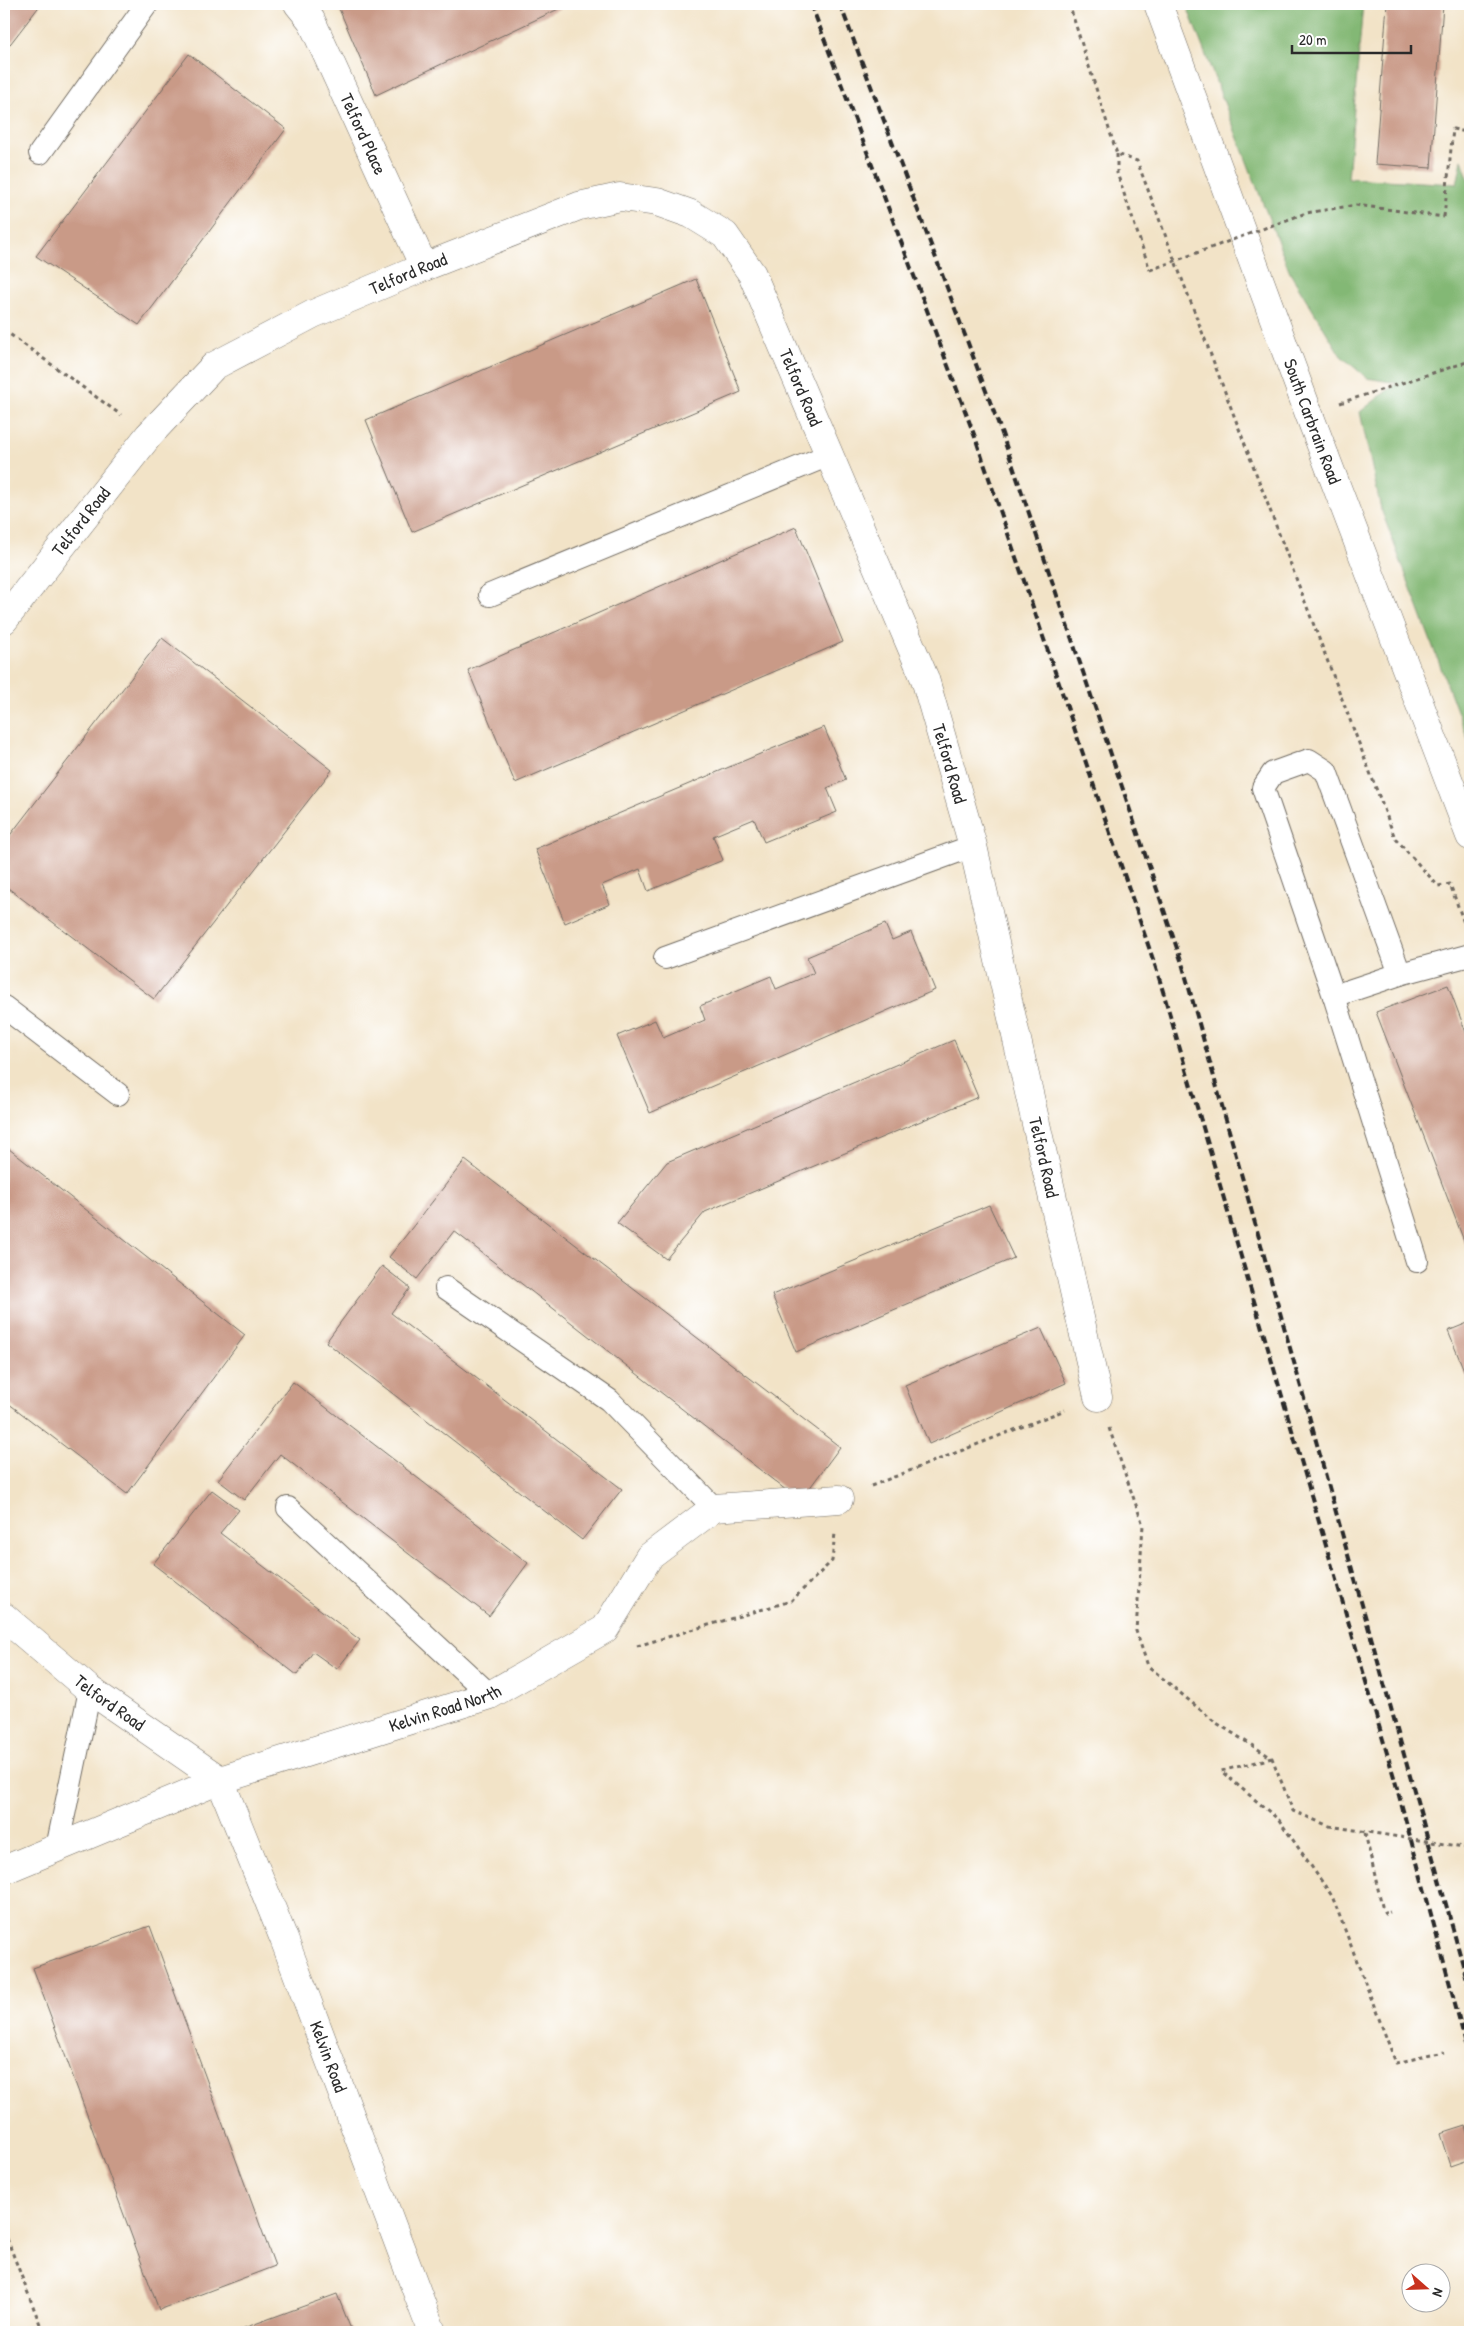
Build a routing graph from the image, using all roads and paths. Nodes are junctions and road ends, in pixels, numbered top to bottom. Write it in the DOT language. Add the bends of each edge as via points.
graph roads {
  1 [pos="147,4"];
  2 [pos="298,4"];
  3 [pos="1069,4"];
  4 [pos="1158,4"];
  5 [pos="1470,144"];
  6 [pos="40,153"];
  7 [pos="1117,154"];
  8 [pos="424,267"];
  9 [pos="4,330"];
  10 [pos="1470,361"];
  11 [pos="1309,414"];
  12 [pos="150,435"];
  13 [pos="829,455"];
  14 [pos="490,595"];
  15 [pos="4,620"];
  16 [pos="1470,836"];
  17 [pos="973,846"];
  18 [pos="1467,931"];
  19 [pos="1470,955"];
  20 [pos="665,958"];
  21 [pos="1400,974"];
  22 [pos="1334,996"];
  23 [pos="4,1007"];
  24 [pos="118,1094"];
  25 [pos="1416,1261"];
  26 [pos="446,1288"];
  27 [pos="1098,1397"];
  28 [pos="839,1499"];
  29 [pos="288,1508"];
  30 [pos="714,1508"];
  31 [pos="4,1617"];
  32 [pos="604,1629"];
  33 [pos="90,1690"];
  34 [pos="490,1694"];
  35 [pos="1272,1758"];
  36 [pos="220,1780"];
  37 [pos="1365,1833"];
  38 [pos="57,1848"];
  39 [pos="1470,1848"];
  40 [pos="4,1870"];
  41 [pos="1390,1912"];
  42 [pos="1444,2052"];
  43 [pos="4,2231"];
  44 [pos="43,2332"];
  45 [pos="432,2332"];
  1 -- 6 [label="lane"];
  2 -- 8 [label="street, Telford Place" via="311,20"];
  3 -- 7 [label="path"];
  4 -- 11 [label="street, South Carbrain Road"];
  5 -- 7 [label="path, bridge" via="1466,132 1453,129 1444,217 1356,205 1306,213 1150,270 1117,173"];
  7 -- 18 [label="path" via="1137,161 1395,838 1438,886 1450,884"];
  8 -- 12 [label="street, Telford Road" via="313,314 214,366"];
  8 -- 13 [label="street, Telford Road" via="580,206 620,196 657,202 691,214 725,236 752,274"];
  9 -- 12 [label="path"];
  10 -- 11 [label="path"];
  11 -- 16 [label="street, South Carbrain Road"];
  12 -- 15 [label="street, Telford Road"];
  13 -- 14 [label="lane"];
  13 -- 17 [label="street, Telford Road" via="925,680"];
  17 -- 20 [label="lane"];
  17 -- 27 [label="street, Telford Road"];
  19 -- 21 [label="lane"];
  21 -- 22 [label="lane"];
  21 -- 22 [label="lane" via="1326,771 1308,760 1273,773 1263,788"];
  22 -- 25 [label="lane"];
  23 -- 24 [label="lane"];
  26 -- 30 [label="lane" via="609,1400"];
  27 -- 28 [label="path"];
  27 -- 35 [label="path" via="1143,1525 1136,1632 1148,1666 1215,1722"];
  28 -- 30 [label="street"];
  28 -- 32 [label="path" via="832,1561 791,1601 631,1647"];
  29 -- 34 [label="lane"];
  30 -- 32 [label="street, Kelvin Road North" via="649,1557"];
  31 -- 33 [label="street, Telford Road"];
  32 -- 34 [label="street, Kelvin Road North"];
  33 -- 36 [label="street, Telford Road"];
  33 -- 38 [label="lane"];
  34 -- 36 [label="street, Kelvin Road North"];
  35 -- 37 [label="path, bridge" via="1293,1811 1329,1826"];
  35 -- 42 [label="path" via="1221,1771 1279,1820 1332,1896 1396,2064"];
  36 -- 38 [label="street, Kelvin Road North"];
  36 -- 45 [label="street, Kelvin Road" via="284,1939"];
  37 -- 39 [label="path, bridge"];
  37 -- 41 [label="path" via="1382,1906 1385,1914"];
  38 -- 40 [label="street, Kelvin Road North"];
  43 -- 44 [label="path"];
}
